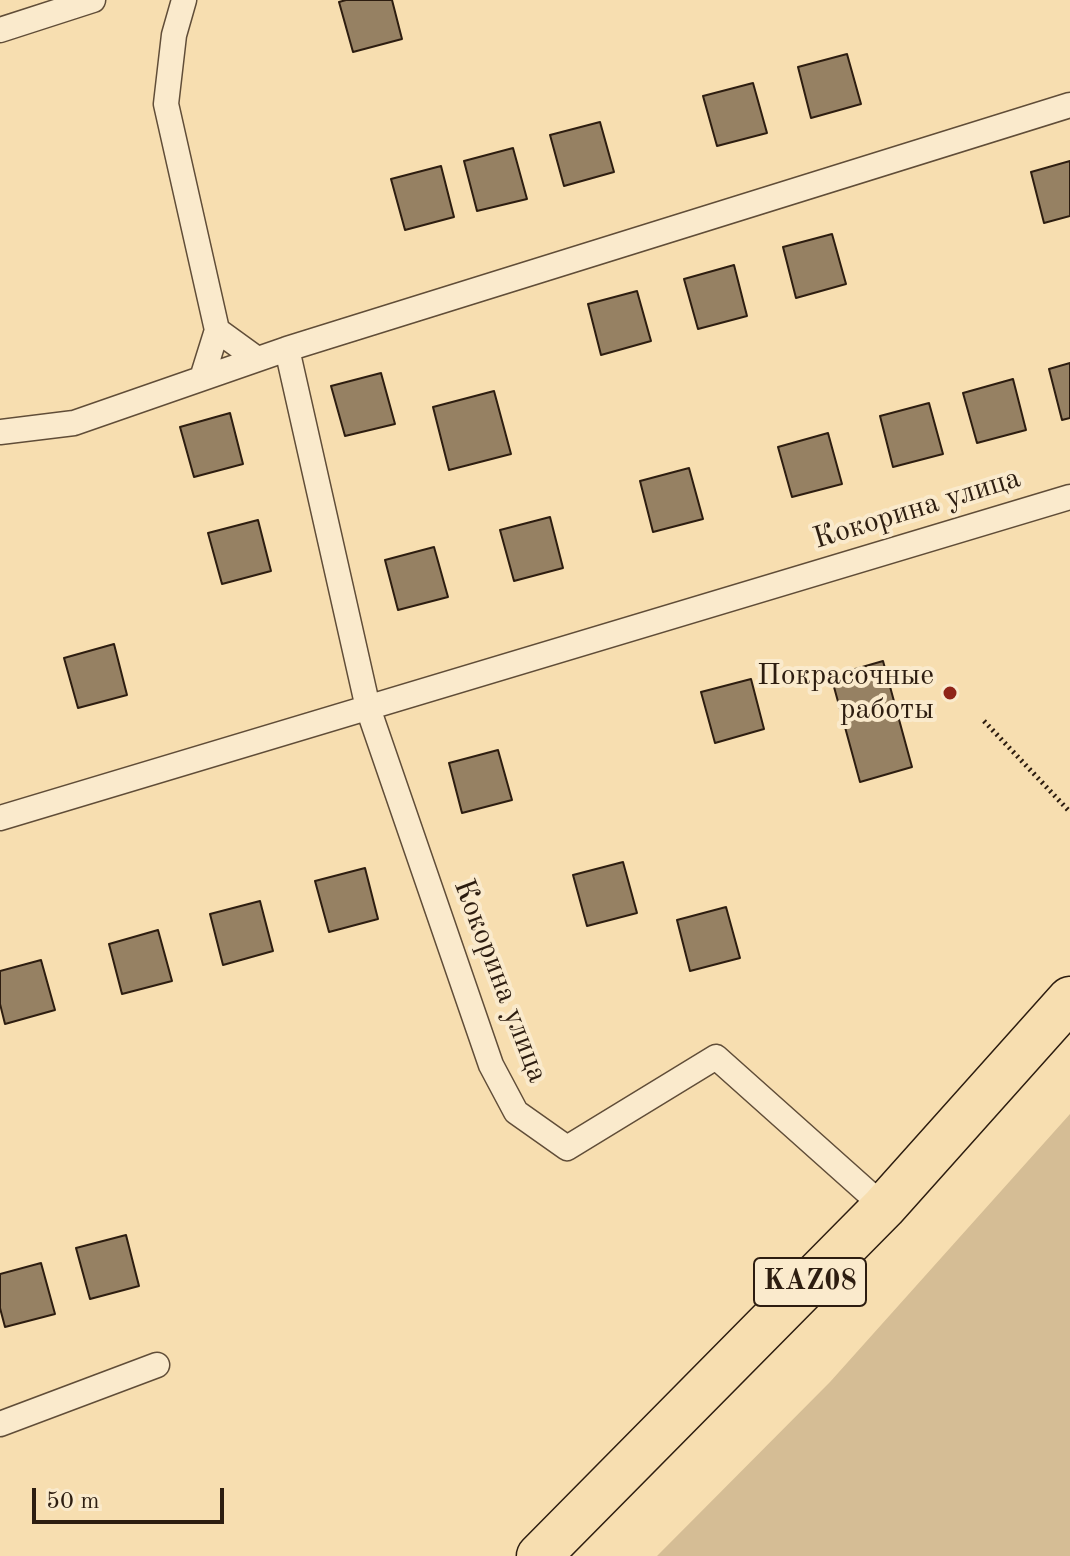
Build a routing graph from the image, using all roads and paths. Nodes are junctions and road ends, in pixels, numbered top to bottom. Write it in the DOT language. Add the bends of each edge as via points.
graph roads {
  1 [pos="93,0"];
  2 [pos="184,0"];
  3 [pos="0,30"];
  4 [pos="1070,105"];
  5 [pos="217,330"];
  6 [pos="287,349"];
  7 [pos="257,359"];
  8 [pos="202,378"];
  9 [pos="0,432"];
  10 [pos="1070,497"];
  11 [pos="368,708"];
  12 [pos="984,721"];
  13 [pos="1070,812"];
  14 [pos="0,818"];
  15 [pos="1070,999"];
  16 [pos="884,1207"];
  17 [pos="157,1365"];
  18 [pos="0,1424"];
  19 [pos="539,1556"];
  1 -- 3 [label="street"];
  2 -- 5 [label="street" via="166,104"];
  4 -- 6 [label="street"];
  5 -- 7 [label="street"];
  5 -- 8 [label="street"];
  6 -- 7 [label="street"];
  6 -- 11 [label="street"];
  7 -- 8 [label="street"];
  8 -- 9 [label="street" via="74,423"];
  10 -- 11 [label="street, Кокорина улица"];
  11 -- 14 [label="street, Кокорина улица"];
  11 -- 16 [label="street, Кокорина улица" via="491,1065 516,1112 567,1148 716,1057"];
  12 -- 13 [label="path"];
  15 -- 16 [label="highway, KAZ08"];
  16 -- 19 [label="highway, KAZ08"];
  17 -- 18 [label="street"];
}
